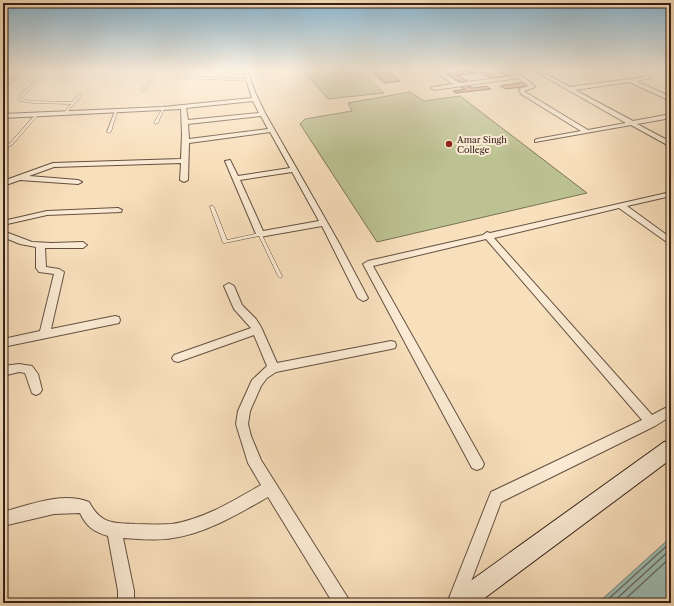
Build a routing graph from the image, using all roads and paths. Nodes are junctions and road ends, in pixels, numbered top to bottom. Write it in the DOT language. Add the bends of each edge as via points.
graph roads {
  1 [pos="20,98"];
  2 [pos="77,98"];
  3 [pos="530,98"];
  4 [pos="586,98"];
  5 [pos="256,99"];
  6 [pos="73,103"];
  7 [pos="183,106"];
  8 [pos="163,109"];
  9 [pos="116,112"];
  10 [pos="64,114"];
  11 [pos="264,114"];
  12 [pos="37,115"];
  13 [pos="3,116"];
  14 [pos="671,116"];
  15 [pos="186,122"];
  16 [pos="630,122"];
  17 [pos="156,123"];
  18 [pos="272,130"];
  19 [pos="586,131"];
  20 [pos="109,132"];
  21 [pos="537,140"];
  22 [pos="186,141"];
  23 [pos="671,145"];
  24 [pos="3,150"];
  25 [pos="184,161"];
  26 [pos="228,161"];
  27 [pos="294,170"];
  28 [pos="18,178"];
  29 [pos="236,179"];
  30 [pos="184,180"];
  31 [pos="78,182"];
  32 [pos="3,184"];
  33 [pos="671,194"];
  34 [pos="620,205"];
  35 [pos="212,207"];
  36 [pos="118,210"];
  37 [pos="324,222"];
  38 [pos="3,223"];
  39 [pos="3,234"];
  40 [pos="260,234"];
  41 [pos="487,235"];
  42 [pos="671,242"];
  43 [pos="40,245"];
  44 [pos="83,246"];
  45 [pos="280,276"];
  46 [pos="229,286"];
  47 [pos="363,298"];
  48 [pos="115,320"];
  49 [pos="257,330"];
  50 [pos="46,333"];
  51 [pos="3,343"];
  52 [pos="391,345"];
  53 [pos="178,358"];
  54 [pos="273,368"];
  55 [pos="3,371"];
  56 [pos="36,390"];
  57 [pos="671,410"];
  58 [pos="651,422"];
  59 [pos="671,448"];
  60 [pos="477,464"];
  61 [pos="270,488"];
  62 [pos="3,518"];
  63 [pos="114,530"];
  64 [pos="126,603"];
  65 [pos="342,603"];
  66 [pos="455,603"];
  67 [pos="459,603"];
  1 -- 6 [label="lane" via="32,102"];
  2 -- 6 [label="lane"];
  3 -- 19 [label="street"];
  4 -- 16 [label="street"];
  5 -- 7 [label="street"];
  5 -- 11 [label="street"];
  6 -- 10 [label="lane"];
  7 -- 8 [label="street"];
  7 -- 15 [label="street"];
  8 -- 9 [label="street"];
  8 -- 17 [label="lane"];
  9 -- 10 [label="street"];
  9 -- 20 [label="lane"];
  10 -- 12 [label="street"];
  11 -- 15 [label="street"];
  11 -- 18 [label="street"];
  12 -- 13 [label="street"];
  12 -- 24 [label="lane"];
  14 -- 16 [label="street"];
  15 -- 22 [label="street"];
  16 -- 19 [label="street"];
  16 -- 23 [label="street"];
  18 -- 22 [label="street"];
  18 -- 27 [label="street"];
  19 -- 21 [label="street"];
  22 -- 25 [label="street"];
  25 -- 28 [label="street" via="53,165"];
  25 -- 30 [label="street"];
  26 -- 29 [label="street"];
  27 -- 29 [label="street"];
  27 -- 37 [label="street"];
  28 -- 31 [label="street"];
  28 -- 32 [label="street"];
  29 -- 40 [label="street"];
  33 -- 34 [label="street"];
  34 -- 41 [label="street"];
  34 -- 42 [label="street"];
  35 -- 40 [label="lane" via="226,242"];
  36 -- 38 [label="street" via="47,213"];
  37 -- 40 [label="street"];
  37 -- 47 [label="street"];
  39 -- 43 [label="street" via="18,242"];
  40 -- 45 [label="lane"];
  41 -- 58 [label="street"];
  41 -- 60 [label="street" via="368,264"];
  43 -- 44 [label="street"];
  43 -- 50 [label="street" via="42,270 59,272"];
  46 -- 49 [label="street" via="238,307"];
  48 -- 50 [label="street"];
  49 -- 53 [label="street"];
  49 -- 54 [label="street"];
  50 -- 51 [label="street"];
  52 -- 54 [label="street"];
  54 -- 61 [label="street" via="256,383 244,411 242,424 254,463"];
  55 -- 56 [label="street" via="28,369"];
  57 -- 58 [label="street"];
  58 -- 66 [label="street" via="496,497"];
  59 -- 67 [label="main road"];
  61 -- 63 [label="street" via="210,519 184,529 170,532"];
  61 -- 65 [label="street"];
  62 -- 63 [label="street" via="49,508 77,506 84,508 95,525"];
  63 -- 64 [label="street"];
}
